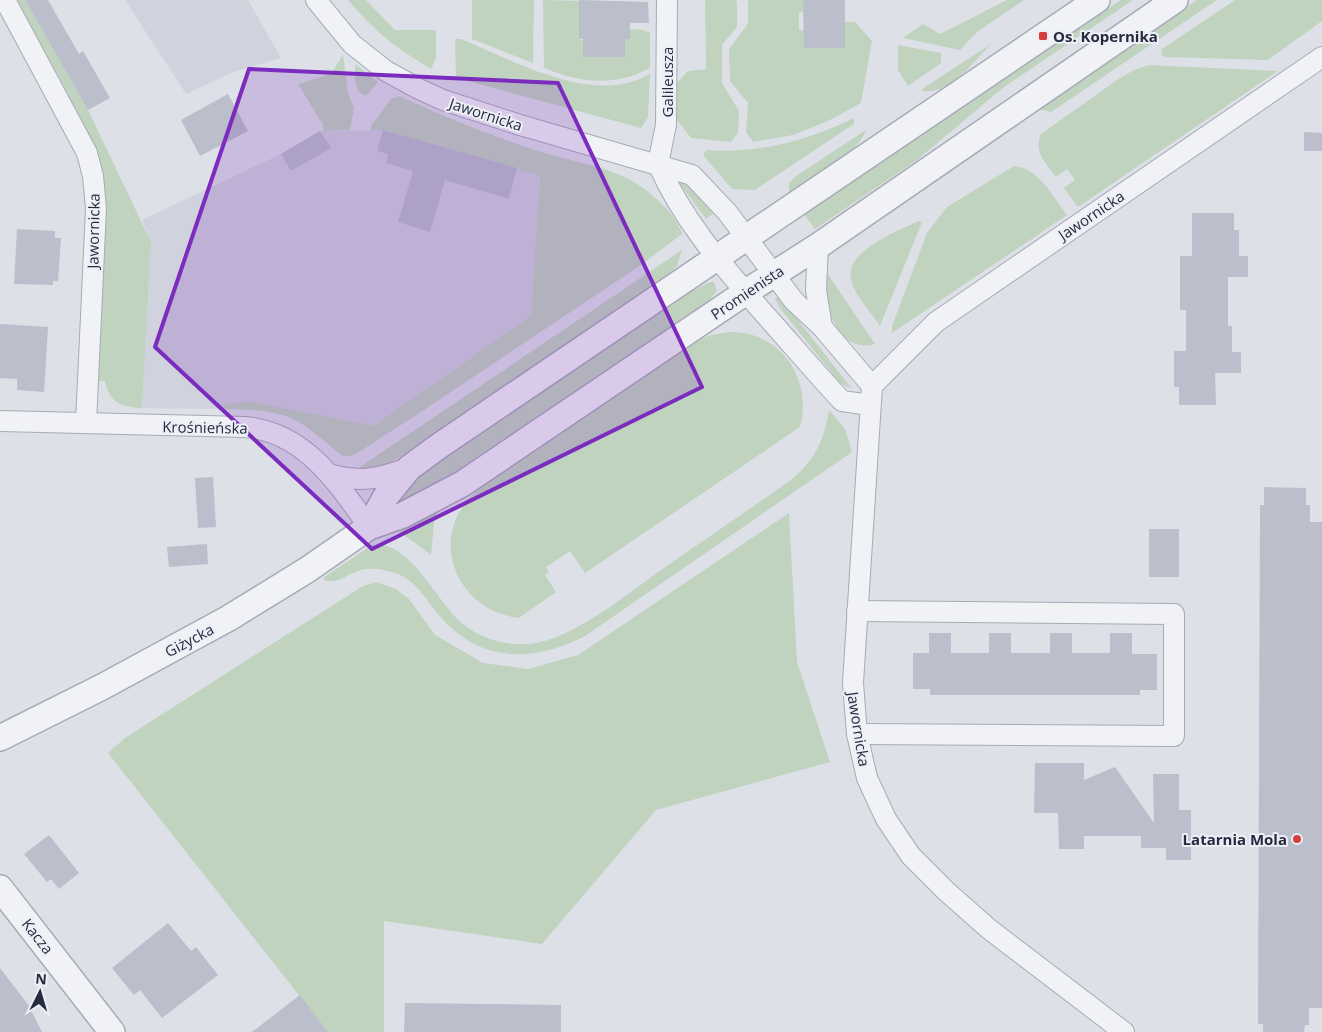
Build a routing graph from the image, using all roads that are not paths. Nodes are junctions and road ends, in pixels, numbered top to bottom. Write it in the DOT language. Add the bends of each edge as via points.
graph roads {
  1 [pos="4,0"];
  2 [pos="316,0"];
  3 [pos="667,0"];
  4 [pos="1097,0"];
  5 [pos="1175,0"];
  6 [pos="1322,57"];
  7 [pos="658,164"];
  8 [pos="746,237"];
  9 [pos="818,246"];
  10 [pos="717,258"];
  11 [pos="774,273"];
  12 [pos="746,292"];
  13 [pos="822,327"];
  14 [pos="871,395"];
  15 [pos="0,421"];
  16 [pos="86,423"];
  17 [pos="409,468"];
  18 [pos="332,475"];
  19 [pos="369,526"];
  20 [pos="857,611"];
  21 [pos="857,734"];
  22 [pos="0,738"];
  23 [pos="0,888"];
  24 [pos="112,1032"];
  25 [pos="1124,1032"];
  1 -- 16 [label="street, Jawornicka" via="74,126 93,176 96,209"];
  2 -- 7 [label="street, Jawornicka" via="352,44 386,71 420,89 443,100 520,125"];
  3 -- 7 [label="street, Galileusza" via="666,125"];
  4 -- 8 [label="street"];
  5 -- 9 [label="street, Promienista"];
  6 -- 14 [label="street, Jawornicka" via="936,322"];
  7 -- 8 [label="street, Jawornicka" via="692,175"];
  7 -- 10 [label="street" via="669,190"];
  8 -- 10 [label="street"];
  8 -- 11 [label="street, Jawornicka"];
  9 -- 11 [label="street, Promienista"];
  9 -- 13 [label="street" via="817,297"];
  10 -- 12 [label="street"];
  10 -- 17 [label="street"];
  11 -- 12 [label="street, Promienista"];
  11 -- 13 [label="street, Jawornicka" via="794,300"];
  12 -- 14 [label="street" via="842,401"];
  12 -- 19 [label="street, Promienista" via="462,484 403,515"];
  13 -- 14 [label="street, Jawornicka"];
  14 -- 20 [label="street, Jawornicka"];
  15 -- 16 [label="street, Krośnieńska"];
  16 -- 18 [label="street, Krośnieńska" via="256,428 292,441"];
  17 -- 18 [label="street" via="382,478 365,480"];
  17 -- 19 [label="street" via="386,496"];
  18 -- 19 [label="street, Krośnieńska"];
  19 -- 22 [label="street, Giżycka" via="307,570 229,618"];
  20 -- 21 [label="street, Jawornicka" via="853,684"];
  20 -- 21 [label="street" via="1174,614 1174,736"];
  21 -- 25 [label="street, Jawornicka" via="867,778 886,819 911,856 989,929"];
  23 -- 24 [label="street, Kacza"];
}
